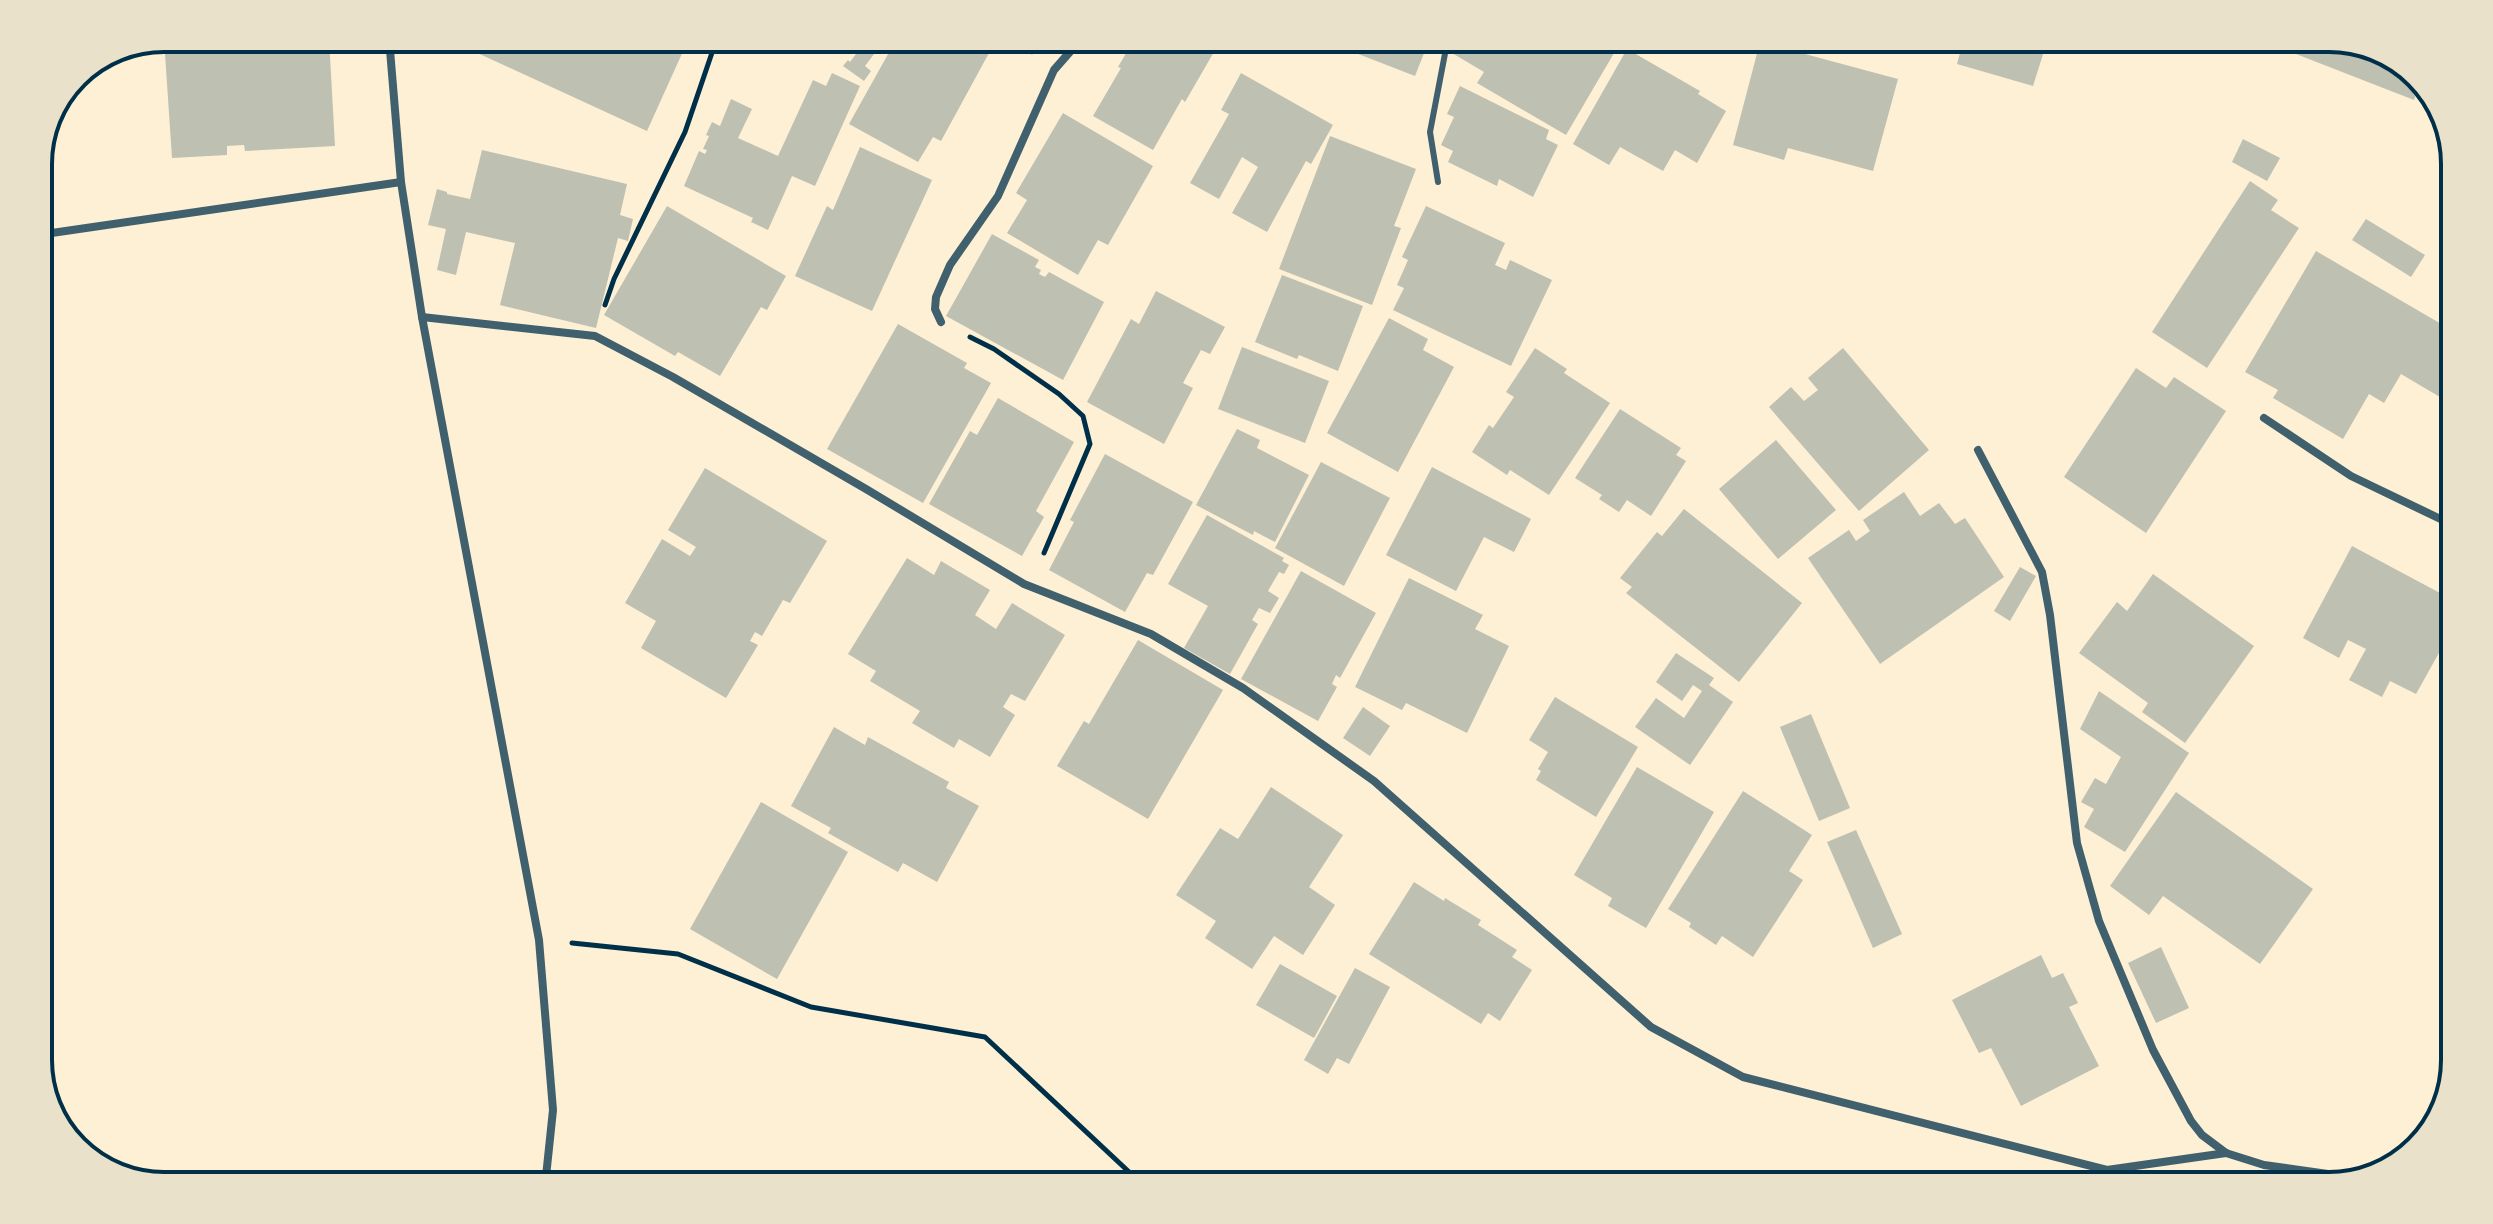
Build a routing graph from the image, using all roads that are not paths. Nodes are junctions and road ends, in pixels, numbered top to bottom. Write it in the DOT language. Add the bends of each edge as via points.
graph roads {
  1 [pos="390,52"];
  2 [pos="1070,52"];
  3 [pos="1445,52"];
  4 [pos="401,182"];
  5 [pos="1438,182"];
  6 [pos="52,233"];
  7 [pos="422,317"];
  8 [pos="941,322"];
  9 [pos="2264,418"];
  10 [pos="1978,450"];
  11 [pos="2441,519"];
  12 [pos="2226,1153"];
  13 [pos="546,1172"];
  14 [pos="2314,1172"];
  1 -- 4 [label="street"];
  2 -- 8 [label="street" via="1054,70 998,196 950,265 936,297"];
  3 -- 5 [label="lane" via="1430,132"];
  4 -- 6 [label="street"];
  4 -- 7 [label="street"];
  7 -- 12 [label="street" via="595,336 1024,584 1151,634 1243,688 1374,781 1651,1027 1743,1077 2107,1170"];
  7 -- 13 [label="street" via="539,940 553,1110"];
  9 -- 11 [label="street" via="2351,476"];
  10 -- 12 [label="street" via="2042,572 2077,843 2099,921 2153,1050 2191,1121"];
  12 -- 14 [label="street"];
}
